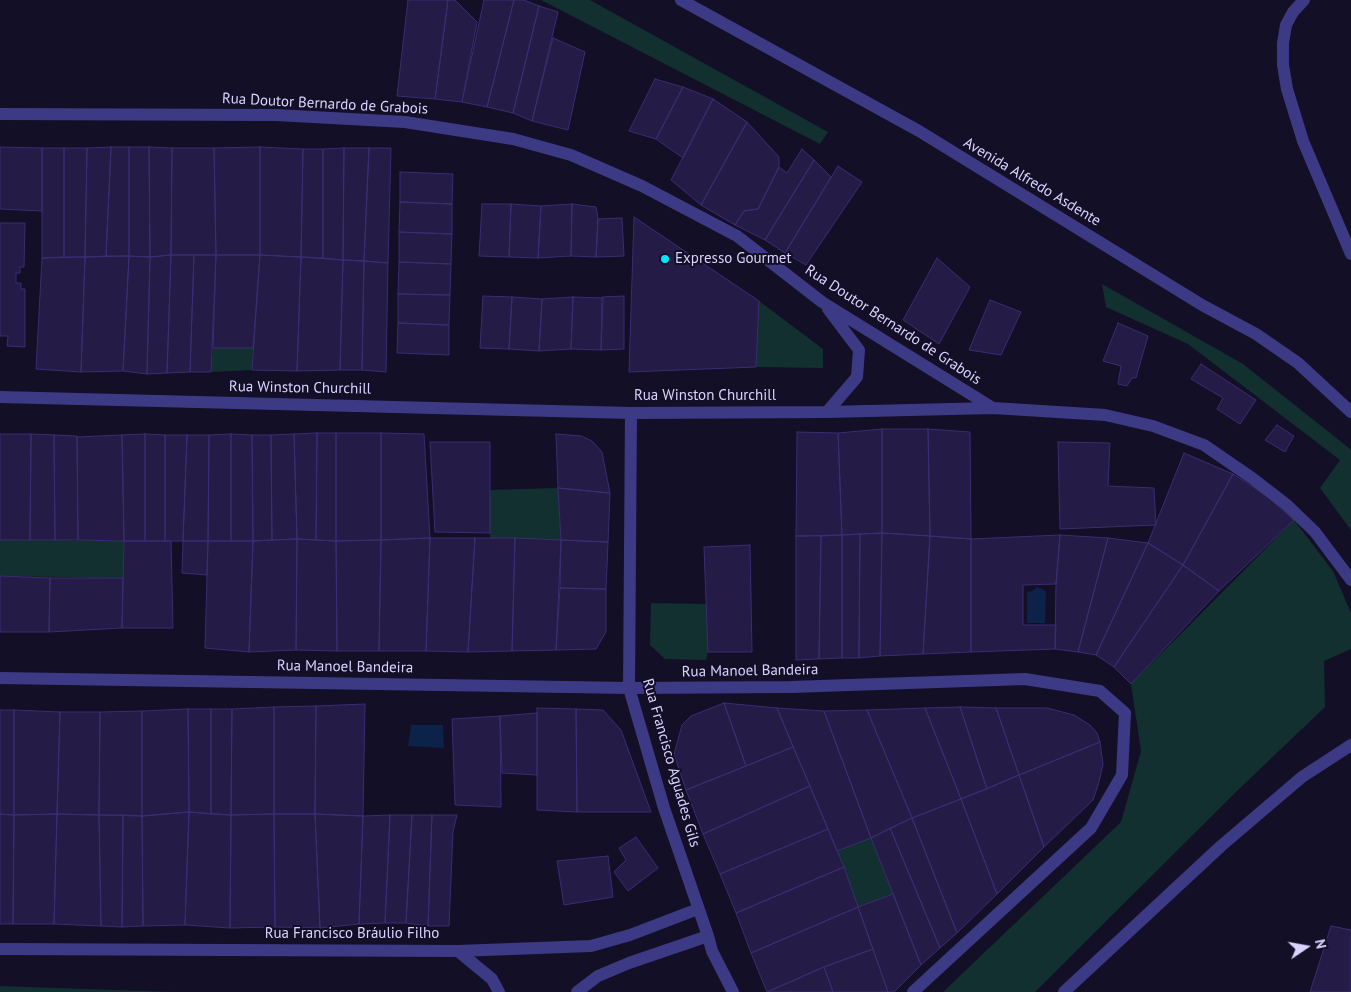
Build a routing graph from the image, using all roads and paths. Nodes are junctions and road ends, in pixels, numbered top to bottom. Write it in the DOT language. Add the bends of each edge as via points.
graph roads {
  1 [pos="681,0"];
  2 [pos="1304,0"];
  3 [pos="0,114"];
  4 [pos="1351,254"];
  5 [pos="822,302"];
  6 [pos="0,398"];
  7 [pos="993,408"];
  8 [pos="827,412"];
  9 [pos="1351,412"];
  10 [pos="631,413"];
  11 [pos="1351,580"];
  12 [pos="0,678"];
  13 [pos="629,688"];
  14 [pos="1351,745"];
  15 [pos="698,909"];
  16 [pos="708,936"];
  17 [pos="0,949"];
  18 [pos="458,951"];
  19 [pos="499,992"];
  20 [pos="577,992"];
  21 [pos="733,992"];
  22 [pos="913,992"];
  23 [pos="1064,992"];
  1 -- 9 [label="street, Avenida Alfredo Asdente" via="919,132 1202,305 1256,334 1298,363"];
  2 -- 4 [label="street" via="1286,26 1283,65 1287,89 1303,141"];
  3 -- 5 [label="street, Rua Doutor Bernardo de Grabois" via="276,114 405,122 513,139 571,155 651,190 737,236"];
  5 -- 7 [label="street, Rua Doutor Bernardo de Grabois"];
  5 -- 8 [label="street" via="859,350 857,377"];
  6 -- 10 [label="street, Rua Winston Churchill"];
  7 -- 8 [label="street, Rua Winston Churchill"];
  7 -- 11 [label="street, Rua Winston Churchill" via="1105,415 1153,426 1204,445 1288,505 1315,532"];
  8 -- 10 [label="street, Rua Winston Churchill"];
  10 -- 13 [label="street, Rua Francisco Aguades Gils"];
  12 -- 13 [label="street, Rua Manoel Bandeira"];
  13 -- 15 [label="street, Rua Francisco Aguades Gils"];
  13 -- 22 [label="street, Rua Manoel Bandeira" via="791,687 1025,679 1100,691 1125,713 1122,775 1091,828"];
  14 -- 23 [label="street" via="1302,777 1221,846"];
  15 -- 16 [label="street, Rua Francisco Aguades Gils"];
  15 -- 18 [label="street, Rua Francisco Bráulio Filho" via="591,946"];
  16 -- 20 [label="street" via="598,976"];
  16 -- 21 [label="street, Rua Francisco Aguades Gils"];
  17 -- 18 [label="street, Rua Francisco Bráulio Filho"];
  18 -- 19 [label="street" via="492,979"];
}
